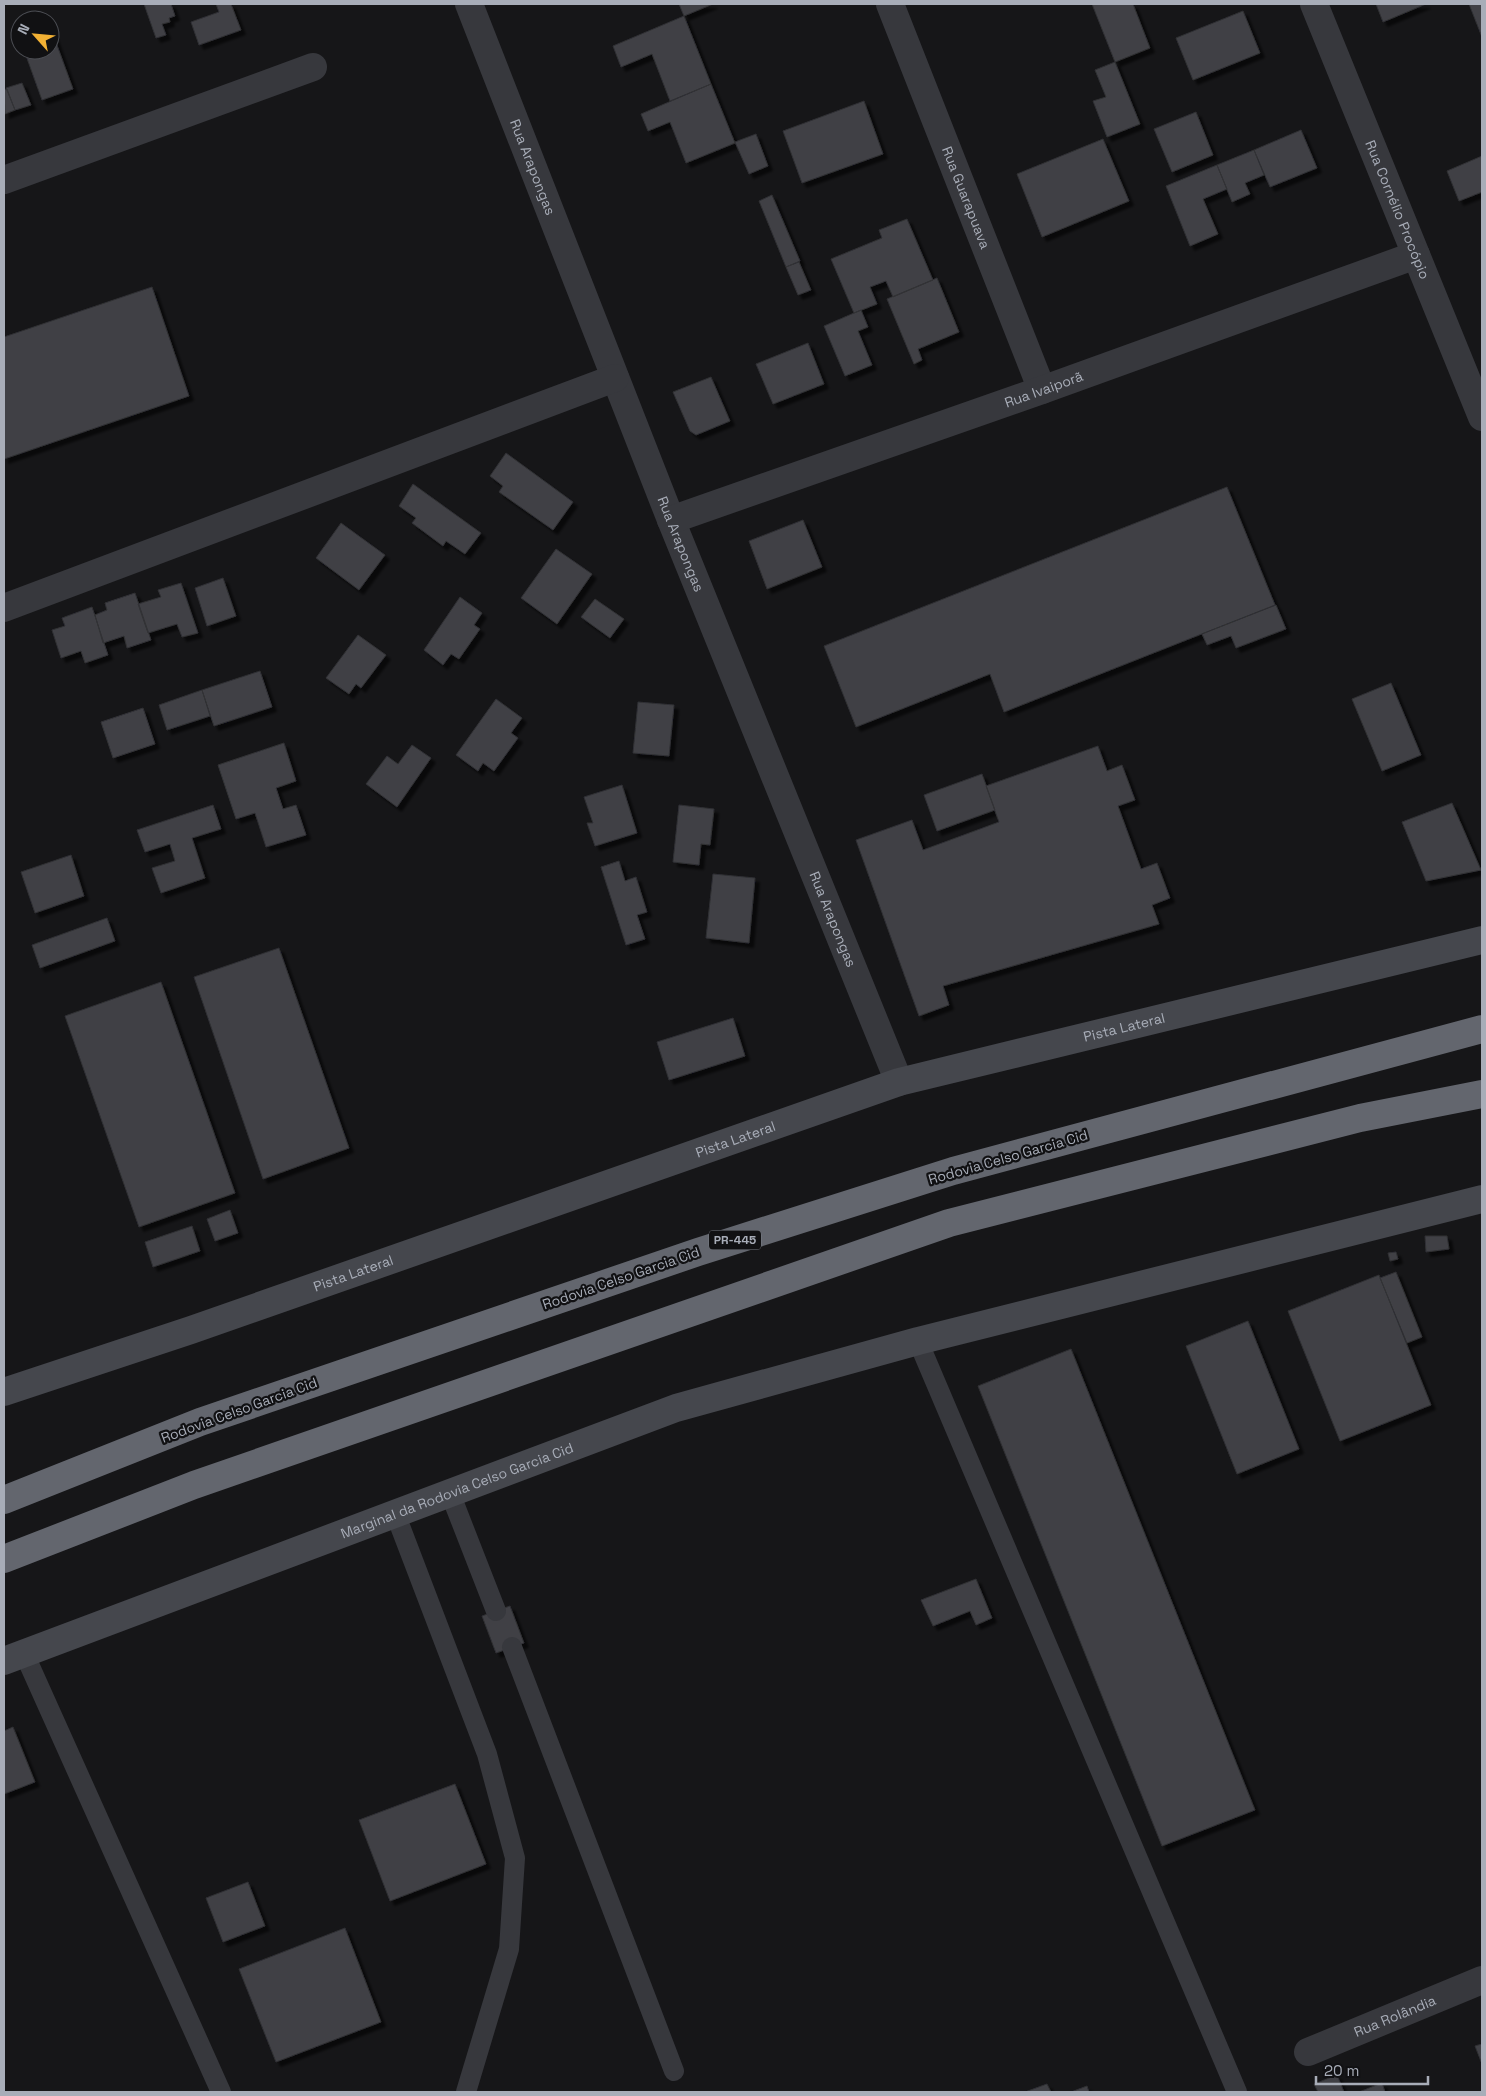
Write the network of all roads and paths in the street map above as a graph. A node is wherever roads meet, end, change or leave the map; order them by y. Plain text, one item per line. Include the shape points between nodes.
1 (469, 4) edge
2 (890, 4) edge
3 (1314, 4) edge
4 (314, 67) dead end
5 (4, 180) edge
6 (1416, 256) junction
7 (615, 378) junction
8 (1042, 390) junction
9 (1482, 417) edge
10 (671, 520) junction
11 (4, 608) edge
12 (1482, 940) edge
13 (1482, 1029) edge
14 (899, 1082) junction
15 (1482, 1094) edge
16 (1482, 1200) edge
17 (918, 1341) junction
18 (4, 1392) edge
19 (450, 1493) junction
20 (4, 1500) edge
21 (395, 1513) junction
22 (4, 1559) edge
23 (496, 1611) dead end
24 (512, 1648) dead end
25 (14, 1657) edge
26 (1482, 1980) edge
27 (1308, 2052) dead end
28 (674, 2071) dead end
29 (221, 2092) edge
30 (466, 2092) edge
31 (1237, 2092) edge

1 - 7 street, Rua Arapongas
2 - 8 street, Rua Guarapuava
3 - 6 street, Rua Cornélio Procópio
4 - 5 street
6 - 8 street, Rua Ivaiporã
6 - 9 street, Rua Cornélio Procópio
7 - 10 street, Rua Arapongas
7 - 11 street
8 - 10 street, Rua Ivaiporã
10 - 14 street, Rua Arapongas
12 - 14 street, Pista Lateral
13 - 20 highway, Rodovia Celso Garcia Cid / PR-445 via 953,1171 698,1252 200,1422
14 - 18 street, Pista Lateral
15 - 22 highway via 1360,1118 949,1223 194,1485
16 - 17 street
17 - 19 street, Marginal da Rodovia Celso Garcia Cid via 676,1408
17 - 31 lane
19 - 21 street, Marginal da Rodovia Celso Garcia Cid
19 - 23 lane
21 - 25 street, Marginal da Rodovia Celso Garcia Cid
21 - 30 lane via 487,1754 515,1858 510,1949
24 - 28 lane
25 - 29 lane
26 - 27 street, Rua Rolândia

